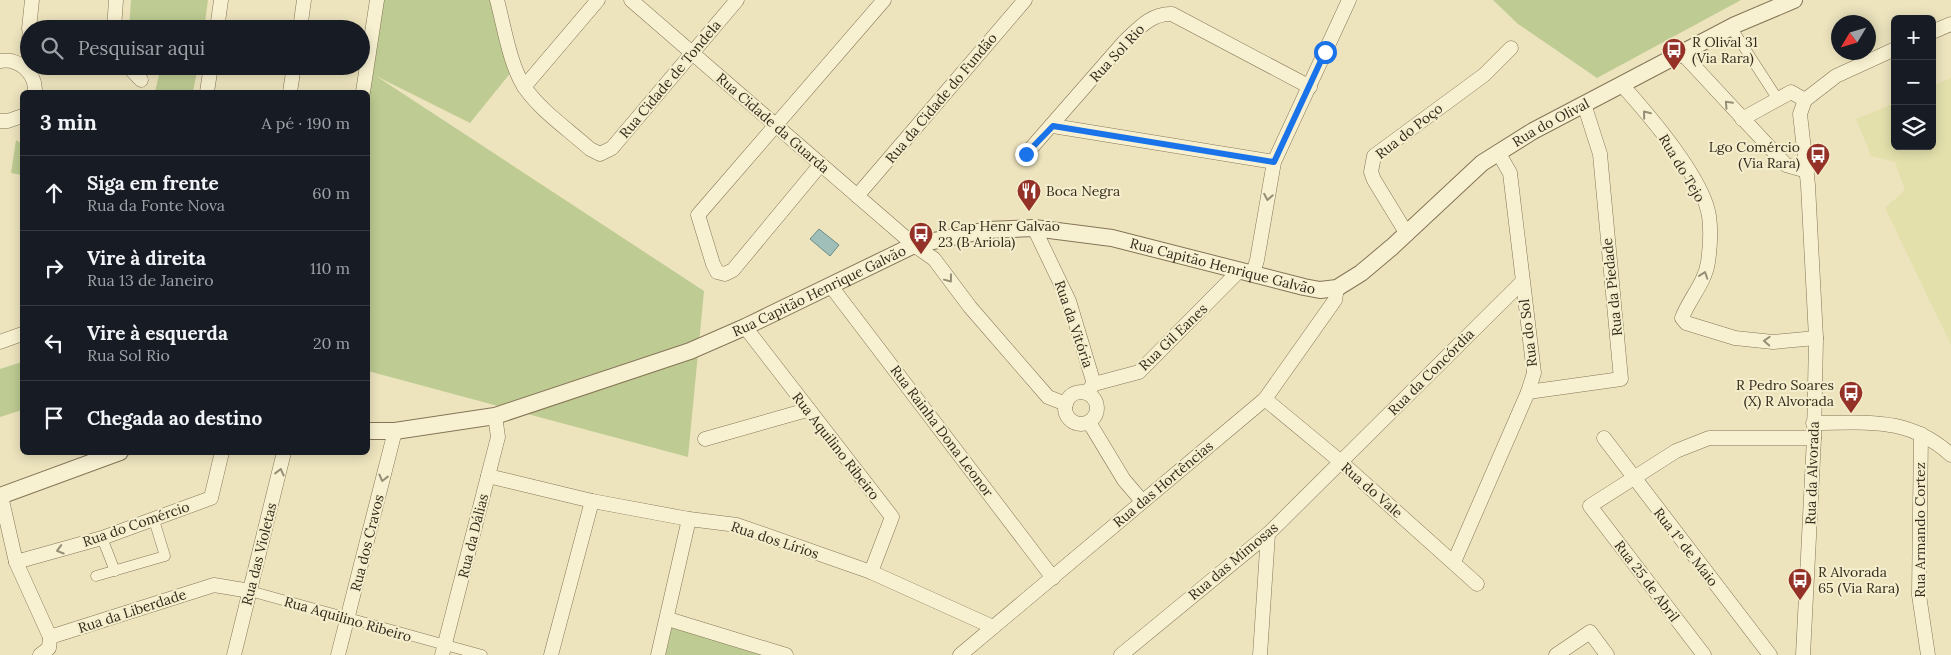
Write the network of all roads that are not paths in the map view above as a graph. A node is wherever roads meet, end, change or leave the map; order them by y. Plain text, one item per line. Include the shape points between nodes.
1 (32, 0) edge
2 (116, 0) edge
3 (221, 0) edge
4 (304, 0) edge
5 (377, 0) edge
6 (497, 0) edge
7 (598, 0) edge
8 (632, 0) edge
9 (737, 0) edge
10 (884, 0) edge
11 (1024, 0) edge
12 (1349, 0) edge
13 (1794, 0) edge
14 (31, 20) edge
15 (115, 20) edge
16 (218, 20) edge
17 (301, 20) edge
18 (1951, 24) edge
19 (1731, 27) junction
20 (1936, 30) edge
21 (370, 46) edge
22 (1511, 48) dead end
23 (1891, 51) edge
24 (692, 52) junction
25 (1681, 52) junction
26 (0, 61) edge
27 (20, 64) edge
28 (32, 75) edge
29 (136, 75) edge
30 (210, 75) edge
31 (293, 75) edge
32 (366, 75) edge
33 (141, 80) dead end
34 (1622, 85) junction
35 (1310, 86) junction
36 (524, 87) junction
37 (35, 90) edge
38 (207, 90) edge
39 (290, 90) edge
40 (363, 90) edge
41 (1776, 98) junction
42 (1805, 100) junction
43 (1584, 104) junction
44 (20, 117) edge
45 (1742, 119) junction
46 (0, 121) edge
47 (774, 124) junction
48 (1053, 126) junction
49 (1498, 152) junction
50 (1026, 154) dead end
51 (1274, 162) junction
52 (821, 164) junction
53 (1806, 171) junction
54 (857, 196) junction
55 (1034, 228) junction
56 (1406, 234) junction
57 (914, 246) junction
58 (1246, 272) junction
59 (1522, 282) junction
60 (830, 285) junction
61 (1337, 288) junction
62 (745, 328) junction
63 (20, 335) edge
64 (1816, 338) junction
65 (0, 342) edge
66 (1090, 388) junction
67 (1528, 392) junction
68 (1265, 399) junction
69 (1066, 404) junction
70 (807, 410) junction
71 (495, 416) junction
72 (1089, 422) junction
73 (1814, 423) junction
74 (370, 431) edge
75 (395, 431) junction
76 (1921, 434) junction
77 (1604, 438) dead end
78 (1814, 438) junction
79 (705, 439) dead end
80 (112, 455) edge
81 (221, 455) edge
82 (283, 455) edge
83 (1951, 455) edge
84 (1340, 462) junction
85 (488, 476) junction
86 (1633, 478) junction
87 (0, 496) edge
88 (592, 501) junction
89 (1142, 501) junction
90 (689, 519) junction
91 (154, 520) junction
92 (1268, 534) junction
93 (102, 538) junction
94 (16, 562) junction
95 (1454, 562) junction
96 (115, 571) junction
97 (872, 572) junction
98 (96, 576) dead end
99 (1053, 578) junction
100 (1477, 584) dead end
101 (214, 585) joint
102 (250, 592) junction
103 (668, 619) junction
104 (347, 620) junction
105 (993, 627) junction
106 (50, 637) junction
107 (443, 650) edge
108 (40, 655) edge
109 (234, 655) edge
110 (338, 655) edge
111 (482, 655) edge
112 (551, 655) edge
113 (658, 655) edge
114 (786, 655) edge
115 (960, 655) edge
116 (1121, 655) edge
117 (1260, 655) edge
118 (1556, 655) edge
119 (1607, 655) edge
120 (1704, 655) edge
121 (1770, 655) edge
122 (1802, 655) edge
123 (1928, 655) edge

1 - 14 street
2 - 15 street
3 - 16 street
4 - 17 street
5 - 21 street
6 - 36 street
7 - 36 street
8 - 24 street, Rua Cidade da Guarda
9 - 24 street, Rua Cidade de Tondela
10 - 47 street
11 - 54 street, Rua da Cidade do Fundão
12 - 35 street
13 - 19 street, Rua do Olival
18 - 20 street
19 - 25 street, Rua do Olival
19 - 41 street
22 - 56 street, Rua do Poço via 1484,75 1374,156 1371,172 1374,180
23 - 42 street via 1836,76
24 - 36 street, Rua Cidade de Tondela via 612,148 600,154 534,100
24 - 47 street, Rua Cidade da Guarda
25 - 34 street, Rua do Olival
45 -> 25 street
26 - 27 street
28 - 37 street
29 - 33 street
30 - 38 street
31 - 39 street
32 - 40 street
34 - 43 street, Rua do Olival
64 -> 34 street, Rua do Tejo via 1773,342 1735,338 1686,323 1682,318 1702,282 1708,263 1709,216 1701,194 1673,148
35 - 48 street, Rua Sol Rio via 1172,14 1160,13 1124,42
35 - 51 street
41 - 42 street via 1791,92
41 - 45 street
42 - 53 street, Rua da Alvorada via 1800,114
43 - 49 street, Rua do Olival
43 - 67 street, Rua da Piedade via 1600,154 1621,379
44 - 46 street via 8,122
45 - 53 street via 1786,164
47 - 52 street, Rua Cidade da Guarda
47 - 52 street via 698,215 718,272 725,274 733,270
48 - 50 street, Rua Sol Rio
48 - 51 street
49 - 56 street, Rua do Olival via 1463,179
49 - 59 street, Rua do Sol via 1510,173
51 -> 58 street via 1257,260
52 - 54 street, Rua Cidade da Guarda
53 - 64 street, Rua da Alvorada
54 - 57 street, Rua Cidade da Guarda
55 - 57 street, Rua Capitão Henrique Galvão via 987,230
55 - 58 street, Rua Capitão Henrique Galvão via 1112,238
55 - 66 street, Rua da Vitória via 1069,301
56 - 61 street, Rua do Olival via 1360,274
57 - 60 street, Rua Capitão Henrique Galvão
57 -> 69 street, Rua Cidade da Guarda via 934,259 970,307 1048,397
58 - 61 street, Rua Capitão Henrique Galvão via 1320,290
58 - 66 street, Rua Gil Eanes via 1139,372
59 - 67 street, Rua do Sol via 1534,373
59 - 84 street, Rua da Concórdia
60 - 62 street, Rua Capitão Henrique Galvão
60 - 99 street, Rua Rainha Dona Leonor
61 - 68 street, Rua das Hortências via 1335,300
62 - 70 street, Rua Aquilino Ribeiro
62 - 71 street, Rua Capitão Henrique Galvão via 690,351
63 - 65 street
64 - 73 street, Rua da Alvorada
66 - 69 street via 1072,396
66 - 72 street via 1096,415
67 - 95 street, Rua do Sol
68 - 84 street, Rua do Vale
68 - 89 street, Rua das Hortências
69 - 72 street via 1069,419 1078,424
70 - 79 street
70 - 97 street, Rua Aquilino Ribeiro via 892,517
71 - 75 street, Rua Capitão Henrique Galvão
71 - 85 street, Rua da Dálias via 498,436
72 - 89 street via 1124,480
73 - 76 street via 1880,423
73 - 78 street, Rua da Alvorada
74 - 75 street, Rua Capitão Henrique Galvão
75 -> 104 street, Rua dos Cravos
76 - 83 street
76 - 123 street, Rua Armando Cortez via 1919,595
77 - 86 street, Rua 1º de Maio
78 - 86 street via 1709,438 1676,451
78 - 122 street, Rua da Alvorada
80 - 87 street
81 - 91 street, Rua do Comércio via 211,498
102 -> 82 street, Rua das Violetas
84 - 92 street, Rua das Mimosas
84 - 95 street, Rua do Vale
85 - 88 street, Rua dos Lírios
85 - 107 street, Rua da Dálias
86 - 120 street, Rua 25 de Abril via 1590,506
86 - 121 street, Rua 1º de Maio
87 - 94 street
88 - 90 street, Rua dos Lírios
88 - 112 street
89 - 99 street, Rua das Hortências
90 - 97 street, Rua dos Lírios via 737,524
90 - 103 street
91 - 93 street, Rua do Comércio
91 - 96 street via 165,556
92 - 116 street, Rua das Mimosas
92 - 117 street
93 -> 94 street, Rua do Comércio
93 - 96 street
94 - 106 street
95 - 100 street, Rua do Vale
96 - 98 street
97 - 105 street, Rua dos Lírios
99 - 105 street, Rua das Hortências
101 - 102 street, Rua Aquilino Ribeiro
101 - 106 street, Rua da Liberdade
102 - 104 street, Rua Aquilino Ribeiro
102 - 109 street, Rua das Violetas
103 - 113 street
103 - 114 street
104 - 107 street, Rua Aquilino Ribeiro
104 - 110 street, Rua dos Cravos
105 - 115 street, Rua das Hortências
106 - 108 street via 49,648
107 - 111 street, Rua Aquilino Ribeiro
118 - 119 street via 1590,632

